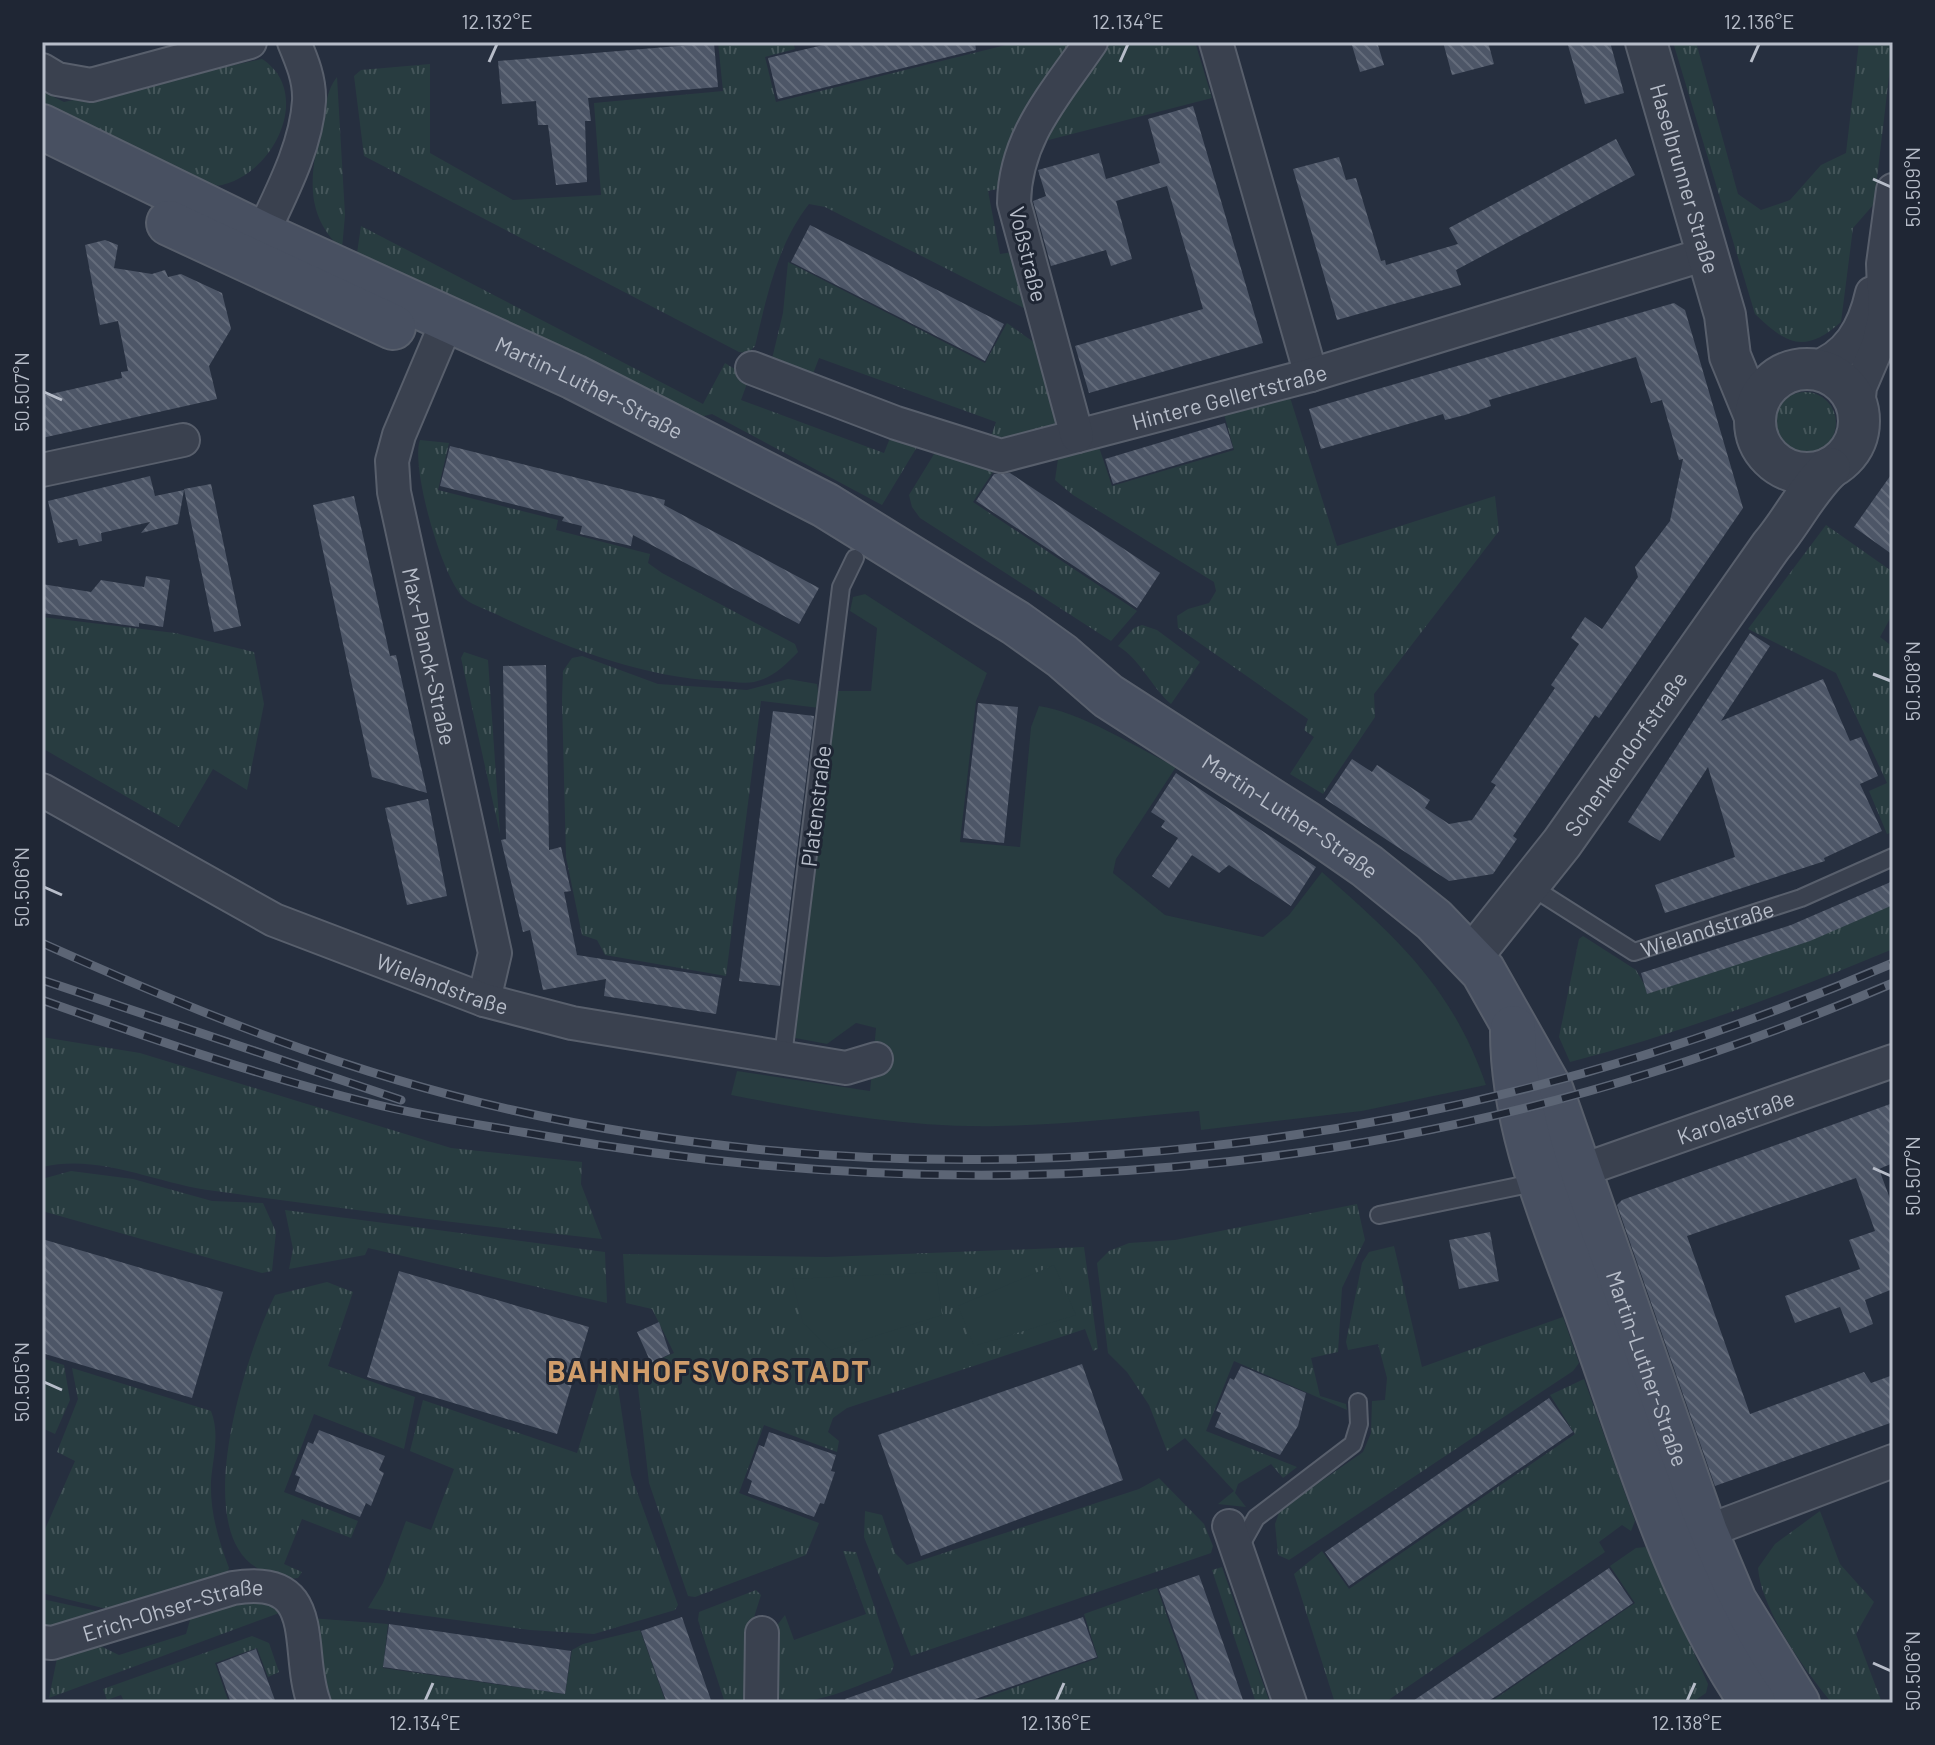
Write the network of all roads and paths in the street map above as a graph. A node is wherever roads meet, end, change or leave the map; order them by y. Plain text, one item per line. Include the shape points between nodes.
1 (250, 42) edge
2 (294, 42) edge
3 (1091, 42) edge
4 (1216, 42) edge
5 (1646, 42) edge
6 (42, 70) edge
7 (42, 127) edge
8 (42, 161) edge
9 (1893, 190) edge
10 (255, 248) junction
11 (1706, 254) junction
12 (1883, 264) junction
13 (1725, 315) junction
14 (442, 333) junction
15 (752, 368) dead end
16 (1804, 369) junction
17 (1311, 375) junction
18 (1858, 408) junction
19 (1760, 435) junction
20 (1077, 436) junction
21 (183, 440) dead end
22 (1830, 468) junction
23 (42, 470) edge
24 (1771, 546) junction
25 (855, 558) junction
26 (1108, 696) junction
27 (42, 790) edge
28 (1893, 857) edge
29 (1530, 886) junction
30 (1472, 956) junction
31 (484, 1000) junction
32 (783, 1056) junction
33 (876, 1059) dead end
34 (1893, 1061) edge
35 (1560, 1176) junction
36 (1379, 1215) dead end
37 (1358, 1402) dead end
38 (1893, 1461) edge
39 (1233, 1539) joint
40 (1689, 1539) junction
41 (762, 1633) dead end
42 (42, 1642) edge
43 (314, 1703) edge
44 (761, 1703) edge
45 (1290, 1703) edge
46 (1753, 1703) edge
47 (1797, 1703) edge

1 - 6 street via 91,85 57,79
2 - 10 street via 307,74 309,101 301,140
3 - 20 street, Voßstraße via 1023,147 1014,186 1014,203
4 - 17 street
5 - 11 street, Haselbrunner Straße
7 - 10 main road, Martin-Luther-Straße
8 - 10 main road, Martin-Luther-Straße
9 - 12 street, Schenkendorfstraße
10 - 14 main road, Martin-Luther-Straße
11 - 13 street, Haselbrunner Straße
11 - 17 street, Hintere Gellertstraße
12 - 16 street, Schenkendorfstraße via 1855,337 1833,362
12 - 18 street, Schenkendorfstraße via 1885,314
13 - 16 street, Haselbrunner Straße via 1757,352
13 - 19 street, Haselbrunner Straße via 1730,356
14 - 25 main road, Martin-Luther-Straße
14 - 26 main road, Martin-Luther-Straße via 693,435 825,505 1016,623
14 - 31 street, Max-Planck-Straße via 392,461 394,492 495,953
15 - 20 street, Hintere Gellertstraße via 1001,456
16 - 18 street via 1841,381
16 - 19 street, Schenkendorfstraße via 1768,386
17 - 20 street, Hintere Gellertstraße
18 - 22 street, Schenkendorfstraße via 1855,443
19 - 22 street via 1778,465 1813,474
19 - 24 street via 1776,480
21 - 23 street
22 - 24 street, Schenkendorfstraße via 1808,489 1796,516
24 - 29 street, Schenkendorfstraße
25 - 26 main road, Martin-Luther-Straße via 999,648
25 - 32 lane, Platenstraße via 841,587
26 - 30 main road, Martin-Luther-Straße via 1367,866
27 - 31 street, Wielandstraße via 274,920
28 - 29 lane, Wielandstraße via 1801,898 1634,952
29 - 30 street, Schenkendorfstraße
30 - 35 main road, Martin-Luther-Straße via 1513,1028 1516,1099
31 - 32 street, Wielandstraße via 572,1023
32 - 33 street, Wielandstraße via 846,1068
34 - 35 street, Karolastraße
35 - 36 lane
35 - 40 main road, Martin-Luther-Straße
37 - 39 lane via 1353,1444
38 - 40 street
39 - 45 street
40 - 46 main road, Martin-Luther-Straße via 1720,1652
40 - 47 main road, Martin-Luther-Straße
41 - 44 street
42 - 43 street, Erich-Ohser-Straße via 233,1588 269,1588 284,1595 302,1615

